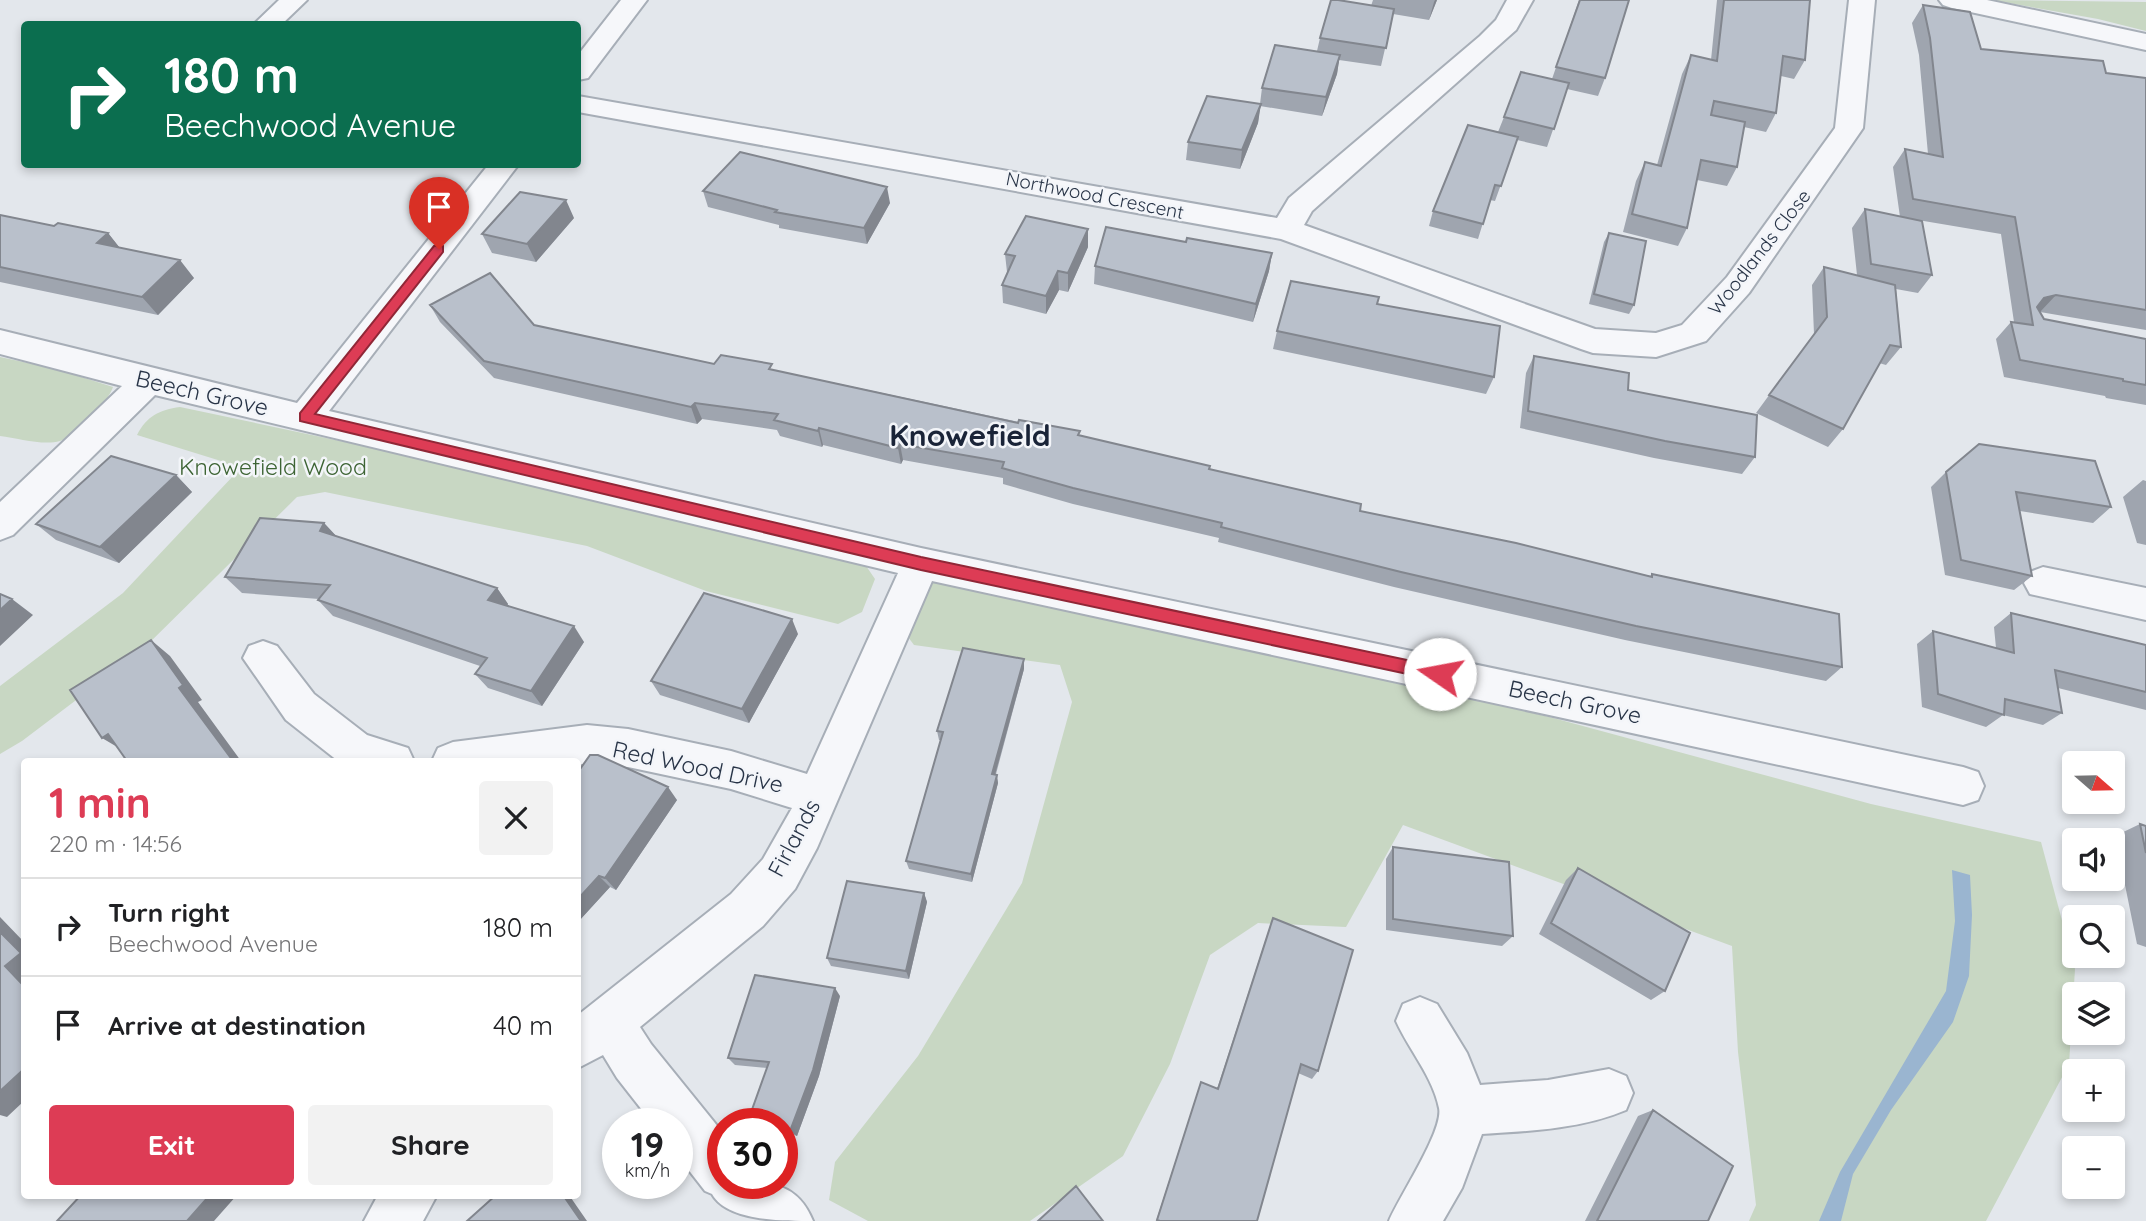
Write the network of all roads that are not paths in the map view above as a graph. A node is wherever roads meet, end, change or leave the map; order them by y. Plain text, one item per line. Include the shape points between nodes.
1 (294, 0) edge
2 (634, 0) edge
3 (1520, 0) edge
4 (1861, 0) edge
5 (1952, 0) edge
6 (270, 21) edge
7 (2146, 42) edge
8 (581, 68) edge
9 (581, 105) edge
10 (502, 168) edge
11 (1286, 229) junction
12 (0, 342) edge
13 (148, 381) junction
14 (305, 417) junction
15 (0, 481) edge
16 (36, 493) junction
17 (0, 525) edge
18 (921, 563) junction
19 (2043, 583) dead end
20 (2146, 604) edge
21 (263, 658) dead end
22 (383, 758) edge
23 (477, 758) edge
24 (1963, 786) dead end
25 (817, 796) junction
26 (1420, 1021) dead end
27 (594, 1033) edge
28 (1609, 1093) dead end
29 (1465, 1111) junction
30 (707, 1153) edge
31 (409, 1199) edge
32 (756, 1199) edge
33 (390, 1221) edge
34 (787, 1221) edge
35 (1415, 1221) edge

1 - 6 street
2 - 8 street
3 - 11 street via 1507,24 1489,42 1300,205
4 - 11 street, Woodlands Close via 1849,128 1738,285 1694,333 1656,345 1593,341
5 - 7 street
9 - 11 street, Northwood Crescent
10 - 14 street
12 - 13 street, Beech Grove
13 - 14 street, Beech Grove
13 - 16 street
14 - 18 street, Beech Grove
15 - 16 street
16 - 17 street
18 - 24 street, Beech Grove
18 - 25 street, Firlands
19 - 20 street
21 - 22 street via 300,707 356,751
23 - 25 street, Red Wood Drive via 587,744 628,748 730,770
25 - 27 street, Firlands via 779,874 747,910
26 - 29 street via 1450,1070
27 - 30 street via 634,1061
28 - 29 street via 1548,1105
29 - 35 street via 1444,1170
31 - 33 street
32 - 34 street

